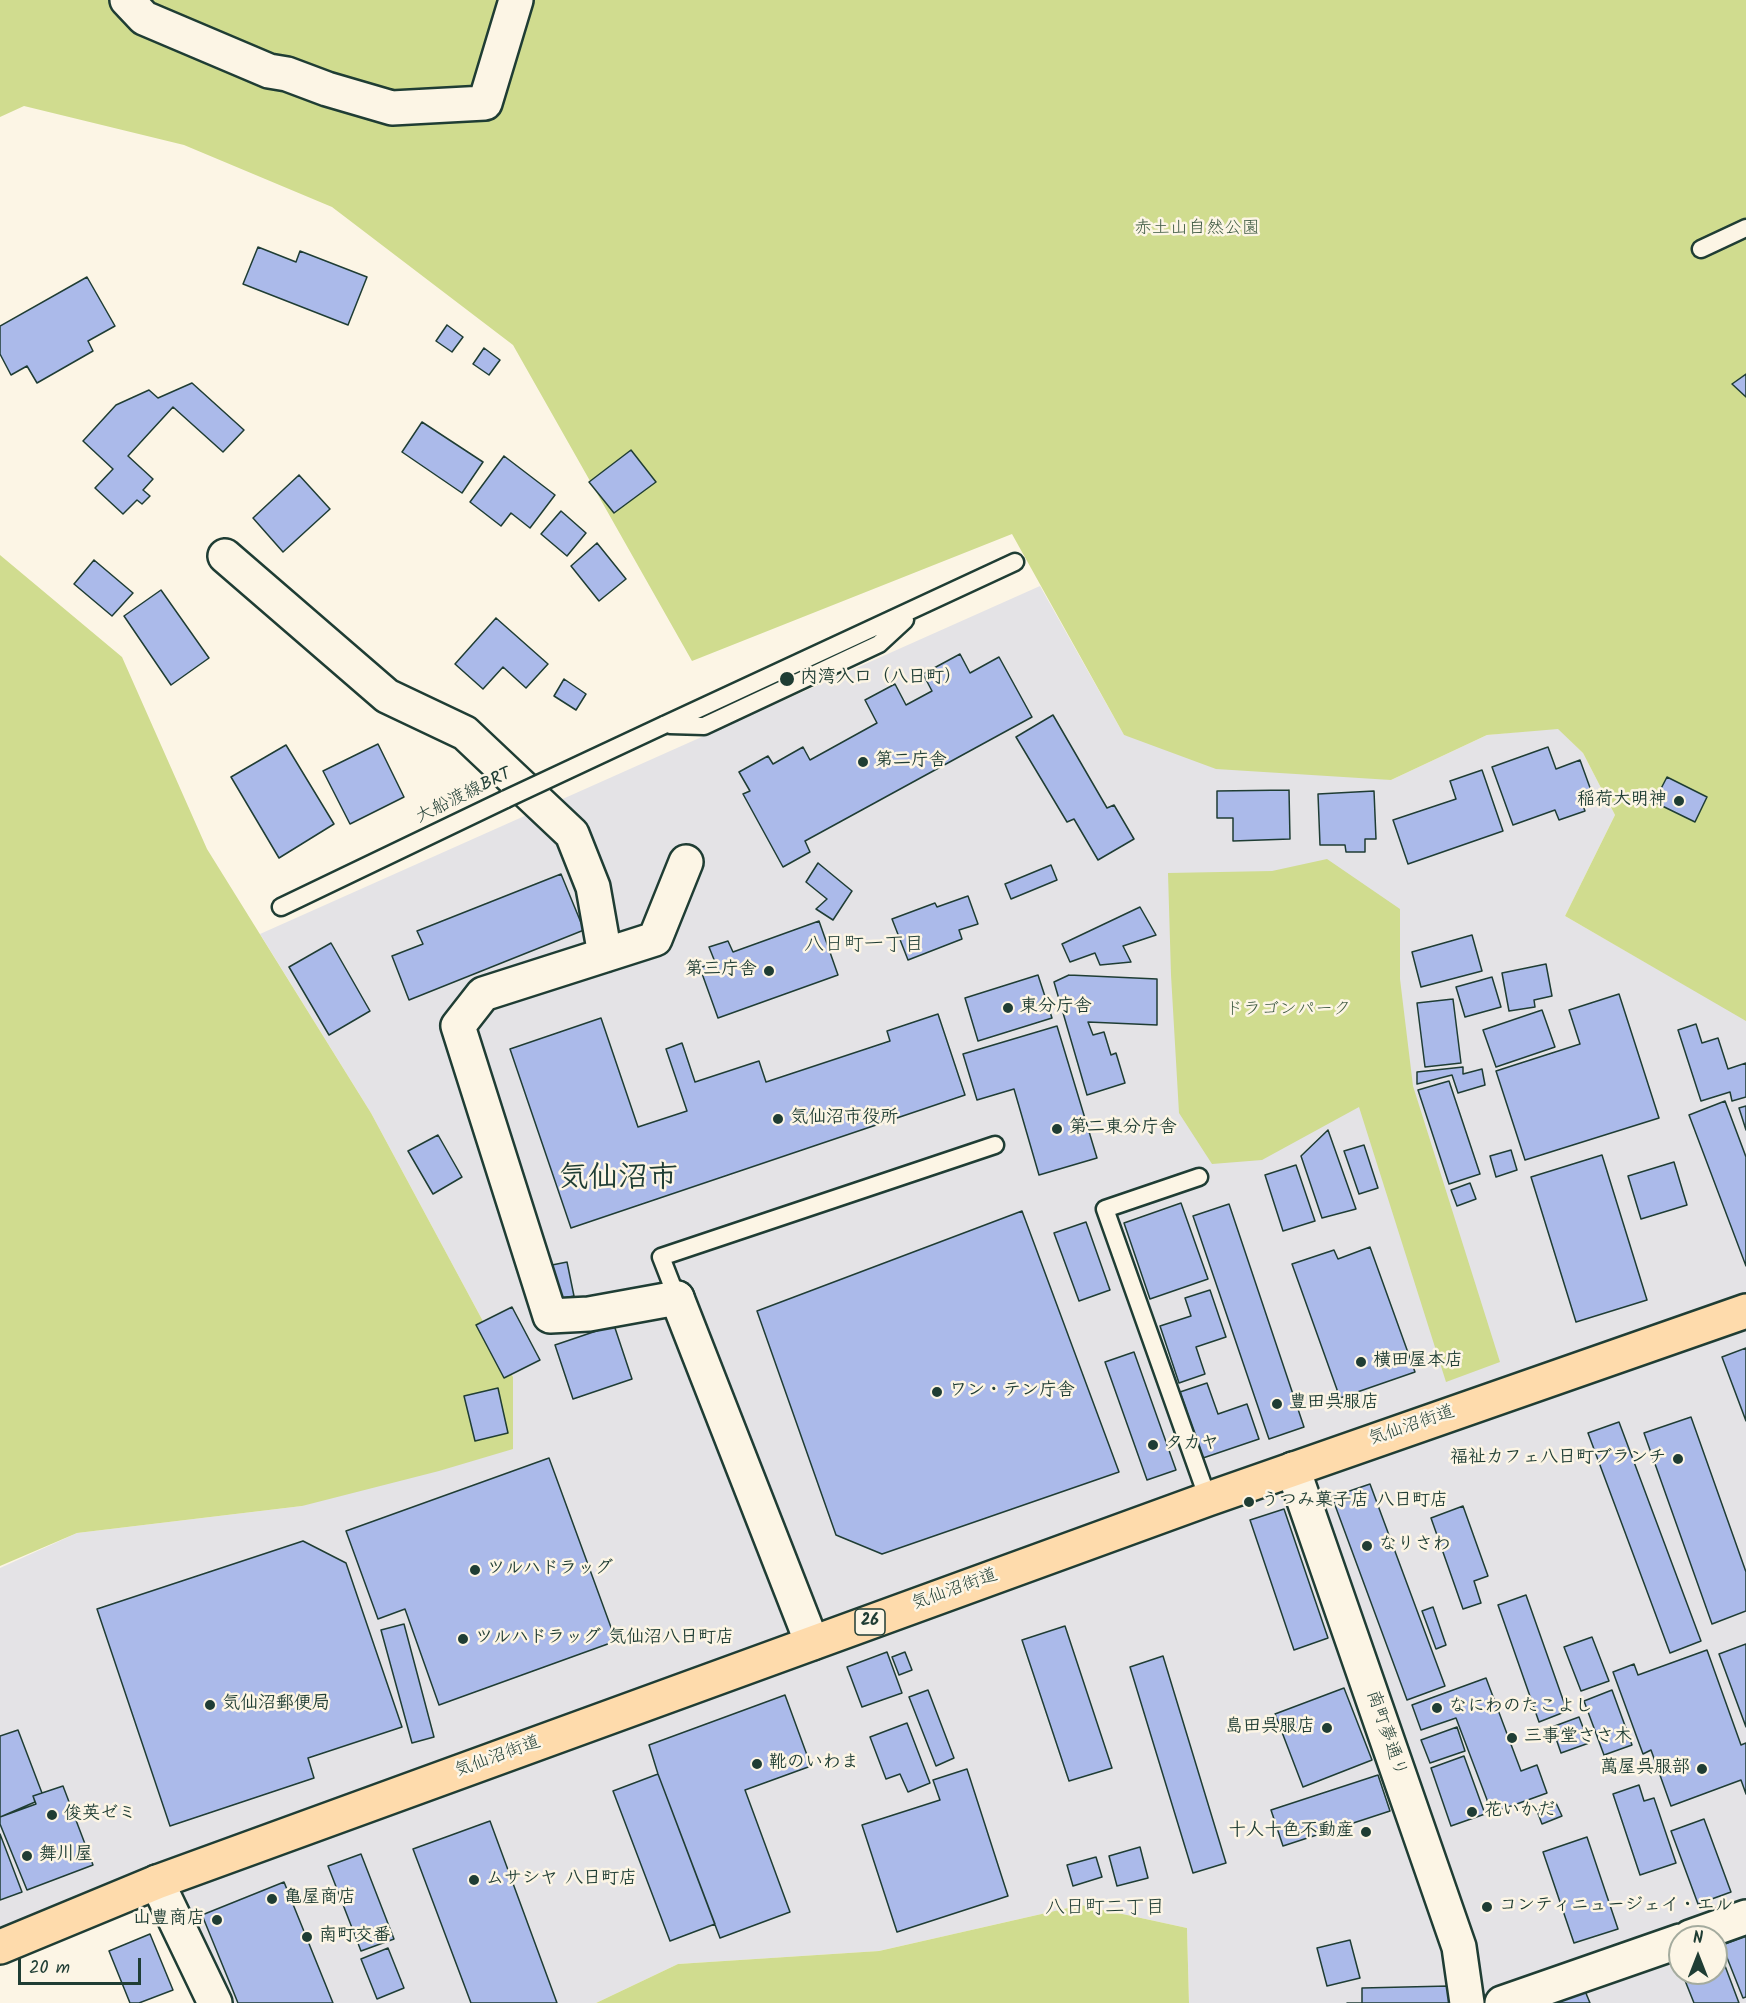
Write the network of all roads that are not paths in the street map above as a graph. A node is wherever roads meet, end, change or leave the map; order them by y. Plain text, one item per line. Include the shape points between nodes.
1 (127, 0) edge
2 (516, 0) edge
3 (1746, 228) edge
4 (1701, 249) dead end
5 (225, 556) dead end
6 (1015, 562) dead end
7 (686, 862) dead end
8 (281, 907) dead end
9 (604, 955) junction
10 (995, 1145) dead end
11 (1199, 1177) dead end
12 (677, 1299) junction
13 (1746, 1311) edge
14 (1293, 1468) junction
15 (1208, 1499) junction
16 (812, 1643) junction
17 (157, 1882) junction
18 (1746, 1917) edge
19 (1724, 1925) edge
20 (1668, 1945) edge
21 (0, 1947) edge
22 (215, 2003) edge
23 (1467, 2003) edge
24 (1502, 2003) edge

1 - 2 street via 144,18 269,71 393,108 485,103
3 - 4 lane
5 - 9 street via 387,696 465,732 572,834 593,887
6 - 8 lane, 大船渡線BRT, bridge via 919,607 879,644 705,726 664,725
7 - 9 street via 654,939
9 - 12 street via 483,994 458,1026 550,1316 589,1314
10 - 12 lane via 661,1257
11 - 15 lane via 1105,1209
12 - 16 street
13 - 14 main road, 気仙沼街道 / 26
14 - 15 main road, 気仙沼街道 / 26
14 - 23 street, 南町夢通り via 1459,1947
15 - 16 main road, 気仙沼街道 / 26
16 - 17 main road, 気仙沼街道 / 26
17 - 21 main road, 気仙沼街道 / 26
17 - 22 street
18 - 19 street
20 - 24 street

